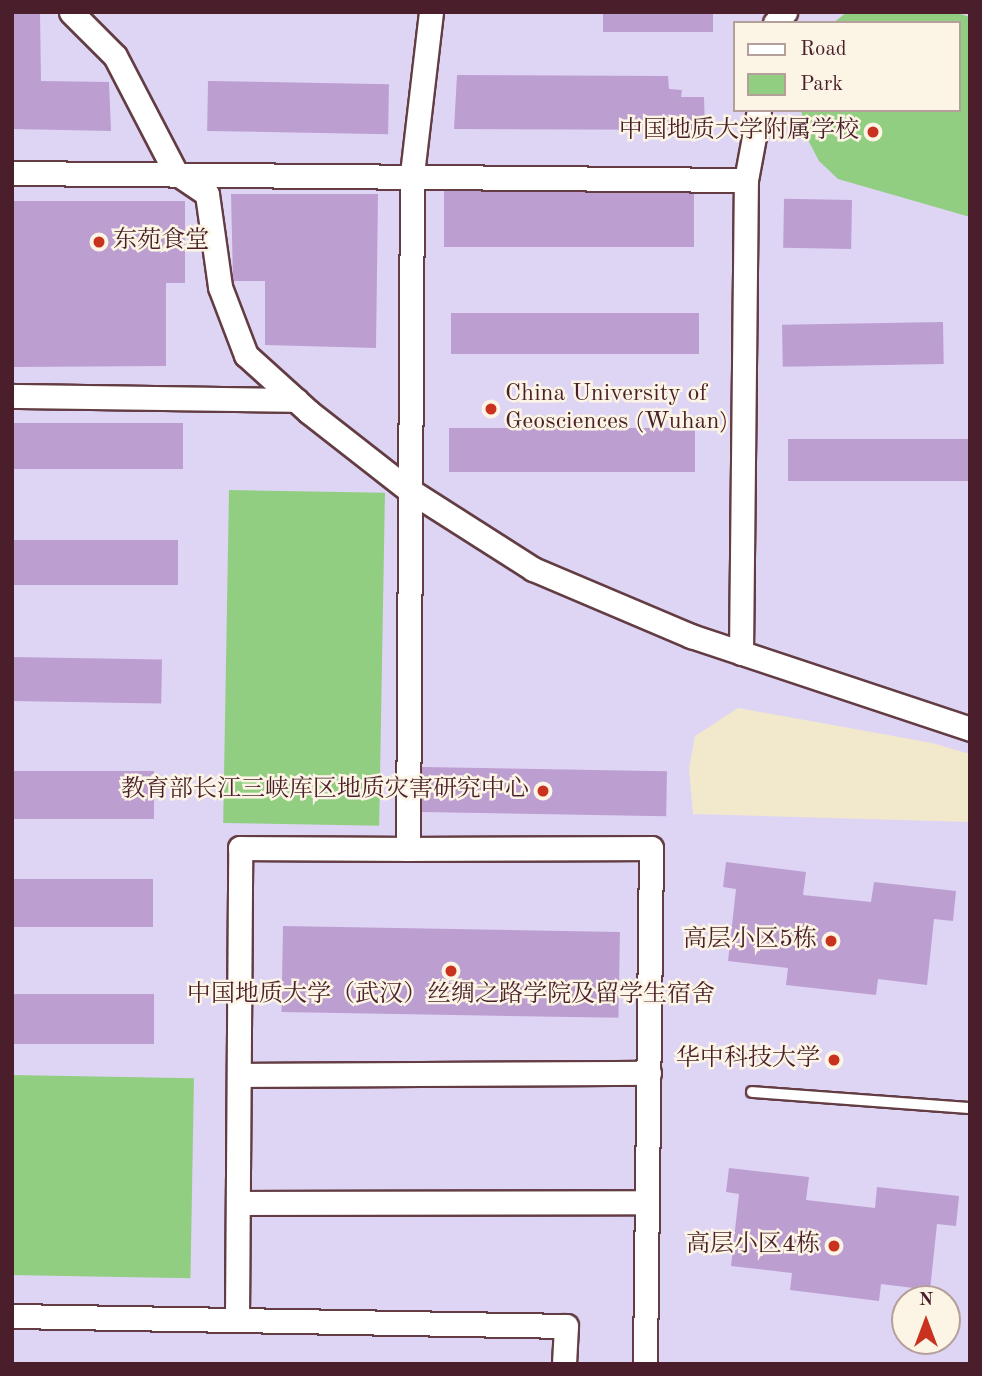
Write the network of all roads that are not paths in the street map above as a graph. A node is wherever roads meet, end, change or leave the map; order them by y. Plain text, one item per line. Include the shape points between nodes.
1 (71, 12) edge
2 (431, 12) edge
3 (759, 112) edge
4 (12, 173) edge
5 (176, 173) junction
6 (412, 174) junction
7 (746, 180) junction
8 (12, 396) edge
9 (296, 400) junction
10 (409, 490) junction
11 (741, 653) junction
12 (970, 729) edge
13 (408, 849) junction
14 (649, 1073) junction
15 (239, 1075) junction
16 (752, 1092) dead end
17 (970, 1108) edge
18 (647, 1202) junction
19 (238, 1203) junction
20 (12, 1316) edge
21 (237, 1318) junction
22 (564, 1364) edge
23 (645, 1364) edge

1 - 5 street via 115,56
2 - 6 street
3 - 7 street
4 - 5 street
5 - 6 street
5 - 9 street via 206,194 220,287 246,355
6 - 7 street
6 - 10 street
7 - 11 street
8 - 9 street
9 - 10 street
10 - 11 street via 533,569
10 - 13 street
11 - 12 street
13 - 14 street via 651,848
13 - 15 street via 240,848
14 - 15 street
14 - 18 street
15 - 19 street
16 - 17 lane
18 - 19 street
18 - 23 street
19 - 21 street
20 - 21 street
21 - 22 street via 566,1326

